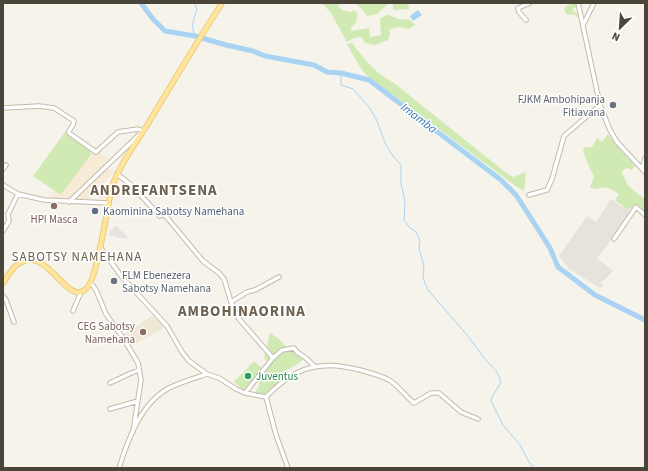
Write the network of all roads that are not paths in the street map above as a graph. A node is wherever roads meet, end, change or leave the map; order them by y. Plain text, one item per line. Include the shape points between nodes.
1 (222, 3) edge
2 (530, 3) edge
3 (578, 3) edge
4 (594, 3) edge
5 (526, 20) dead end
6 (582, 26) junction
7 (600, 105) junction
8 (3, 108) edge
9 (143, 131) junction
10 (645, 158) edge
11 (6, 165) dead end
12 (3, 170) edge
13 (643, 171) edge
14 (117, 174) junction
15 (3, 185) edge
16 (18, 194) junction
17 (530, 195) dead end
18 (69, 202) junction
19 (108, 204) junction
20 (645, 215) edge
21 (3, 231) edge
22 (614, 238) dead end
23 (100, 248) junction
24 (279, 277) dead end
25 (3, 283) edge
26 (91, 283) junction
27 (81, 292) junction
28 (3, 296) edge
29 (231, 302) junction
30 (73, 311) dead end
31 (14, 322) dead end
32 (273, 358) junction
33 (314, 366) junction
34 (139, 370) junction
35 (207, 374) junction
36 (110, 383) dead end
37 (245, 393) junction
38 (266, 397) junction
39 (138, 401) junction
40 (110, 409) dead end
41 (478, 419) dead end
42 (133, 432) junction
43 (119, 468) edge
44 (288, 468) edge

1 - 9 main road
2 - 5 street via 518,8
3 - 6 street
4 - 6 street
6 - 7 street
7 - 13 street via 617,142
7 - 17 street via 564,136 547,190
8 - 9 street via 54,108 74,121 69,133 96,152 118,132 138,129
9 - 14 main road
9 - 18 street
10 - 13 street
11 - 12 street
14 - 19 main road
14 - 29 street via 160,216 164,214 203,261 219,273
15 - 16 street
16 - 18 street
16 - 21 street
18 - 19 street
19 - 23 main road
20 - 22 street via 636,207
23 - 26 main road
23 - 35 street via 122,277 167,326 189,361
24 - 29 street
25 - 27 main road via 18,264 30,260 49,268 68,289
26 - 27 main road
26 - 34 street via 106,314 138,363
27 - 30 street
28 - 31 street
29 - 32 street via 240,319
32 - 33 street via 282,350 294,348
32 - 37 street
33 - 38 street via 291,376
33 - 41 street via 347,367 377,375 400,388 414,403 431,393 439,393 461,412
34 - 36 street
34 - 39 street via 141,380
35 - 37 street
35 - 42 street via 170,387 159,394 147,406
37 - 38 street
38 - 44 street
39 - 40 street
39 - 42 street
42 - 43 street

